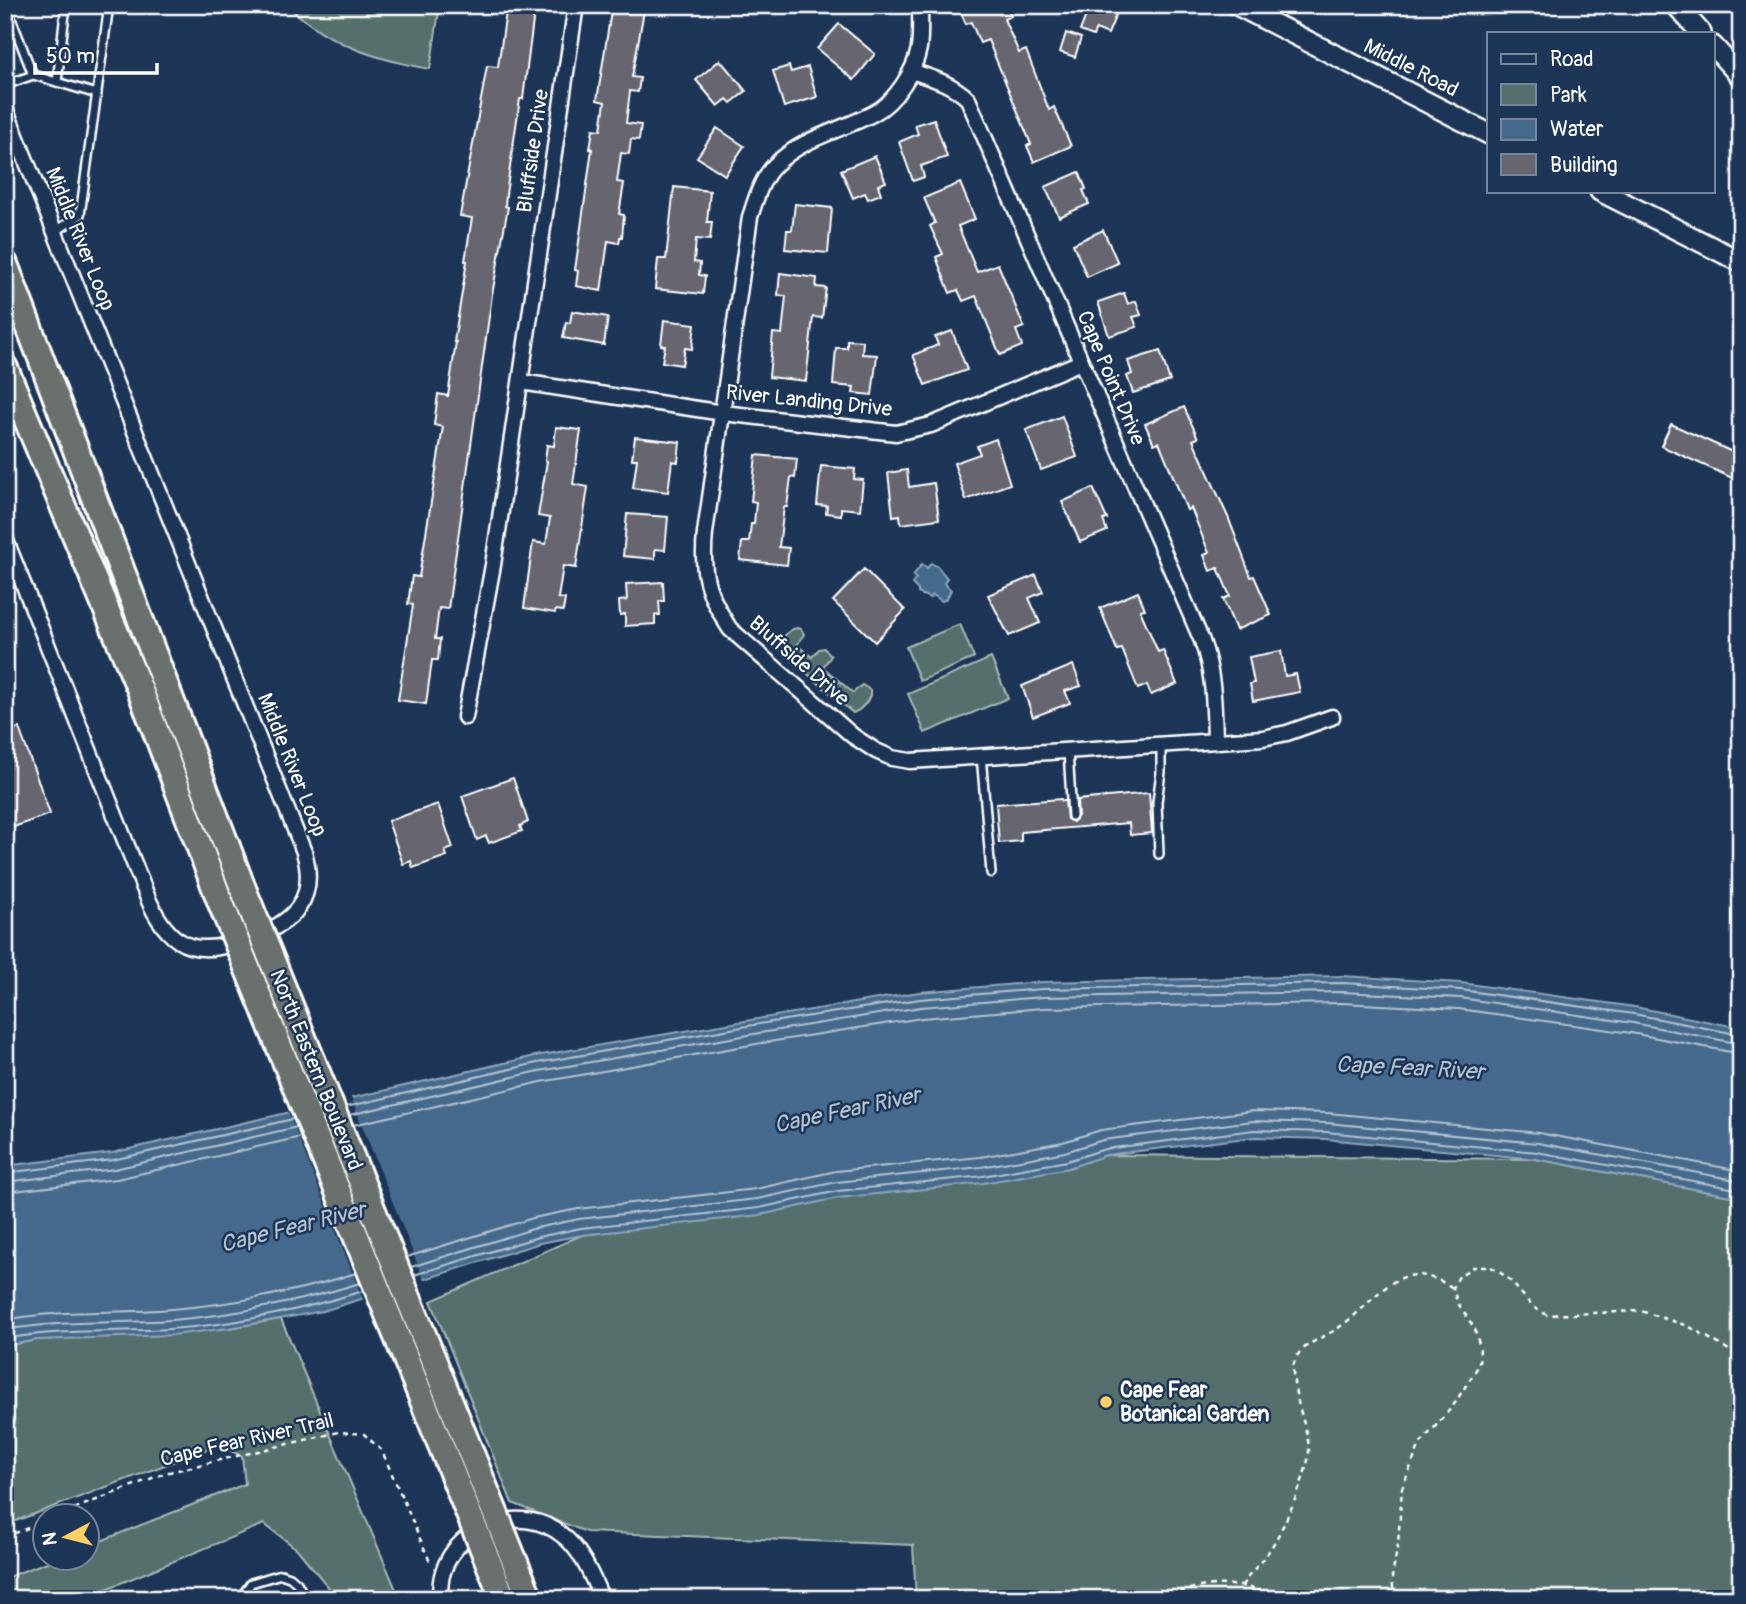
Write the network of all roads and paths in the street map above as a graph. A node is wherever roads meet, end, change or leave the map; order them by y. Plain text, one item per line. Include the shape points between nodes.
1 (6, 5) edge
2 (66, 5) edge
3 (109, 5) edge
4 (576, 5) edge
5 (920, 5) edge
6 (1237, 5) edge
7 (1676, 5) edge
8 (1700, 32) edge
9 (1714, 47) edge
10 (911, 71) junction
11 (33, 75) junction
12 (1741, 77) edge
13 (57, 82) junction
14 (5, 85) edge
15 (97, 94) junction
16 (5, 107) edge
17 (1487, 133) edge
18 (1602, 192) edge
19 (54, 232) junction
20 (1741, 262) edge
21 (5, 264) edge
22 (1081, 362) junction
23 (5, 368) edge
24 (521, 382) junction
25 (723, 413) junction
26 (5, 538) edge
27 (1332, 717) dead end
28 (465, 718) dead end
29 (1215, 740) junction
30 (1161, 744) junction
31 (1068, 750) junction
32 (981, 755) junction
33 (1072, 816) dead end
34 (1159, 854) dead end
35 (991, 873) dead end
36 (1453, 1288) junction
37 (1741, 1357) edge
38 (93, 1502) edge
39 (32, 1526) edge
40 (5, 1537) edge
41 (1241, 1586) junction
42 (499, 1590) edge
43 (440, 1592) edge
44 (240, 1599) edge
45 (306, 1599) edge
46 (530, 1599) edge
47 (602, 1599) edge
48 (1161, 1599) edge
49 (1276, 1599) edge
50 (1394, 1599) edge

1 - 11 lane
2 - 13 lane
3 - 15 lane
4 - 24 street, Bluffside Drive
5 - 10 street, Bluffside Drive via 919,50
6 - 17 main road, Middle Road
7 - 8 main road
9 - 12 main road
10 - 22 street, Cape Point Drive via 940,80 968,99
10 - 25 street, Bluffside Drive via 876,112 793,149 773,167 759,189 750,217
11 - 13 lane
11 - 14 lane
13 - 15 lane
15 - 19 lane via 80,215
16 - 19 street, Middle River Loop
18 - 20 main road
19 - 26 street, Middle River Loop via 303,847 307,888 285,922 210,949 188,945 160,923
21 - 46 highway, North Eastern Boulevard, bridge via 244,891
22 - 25 street, River Landing Drive via 931,425 896,433
22 - 29 street, Cape Point Drive via 1210,663
23 - 42 highway, North Eastern Boulevard, bridge via 140,691 220,901
24 - 25 street, River Landing Drive
24 - 28 street, Bluffside Drive
25 - 32 street, Bluffside Drive via 703,562 716,608 730,629 876,751 910,761
27 - 29 street, Bluffside Drive via 1262,738
29 - 30 street, Bluffside Drive
30 - 31 street, Bluffside Drive
30 - 34 lane
31 - 32 street, Bluffside Drive
31 - 33 lane
32 - 35 lane
36 - 37 path via 1459,1276 1473,1267 1491,1267 1547,1315 1641,1311 1688,1326
36 - 41 path via 1436,1277 1418,1274 1394,1280 1349,1321 1297,1356 1293,1370 1309,1454 1273,1544
36 - 50 path via 1475,1329 1479,1365 1453,1406 1420,1444 1402,1488 1392,1577
38 - 43 path, Cape Fear River Trail via 165,1473 339,1432 365,1434 382,1451
39 - 40 path
41 - 48 path via 1201,1585
41 - 49 path
43 - 47 street via 448,1560 463,1540 495,1523 518,1519 541,1523 568,1541
44 - 45 lane via 251,1583 281,1574 297,1583

